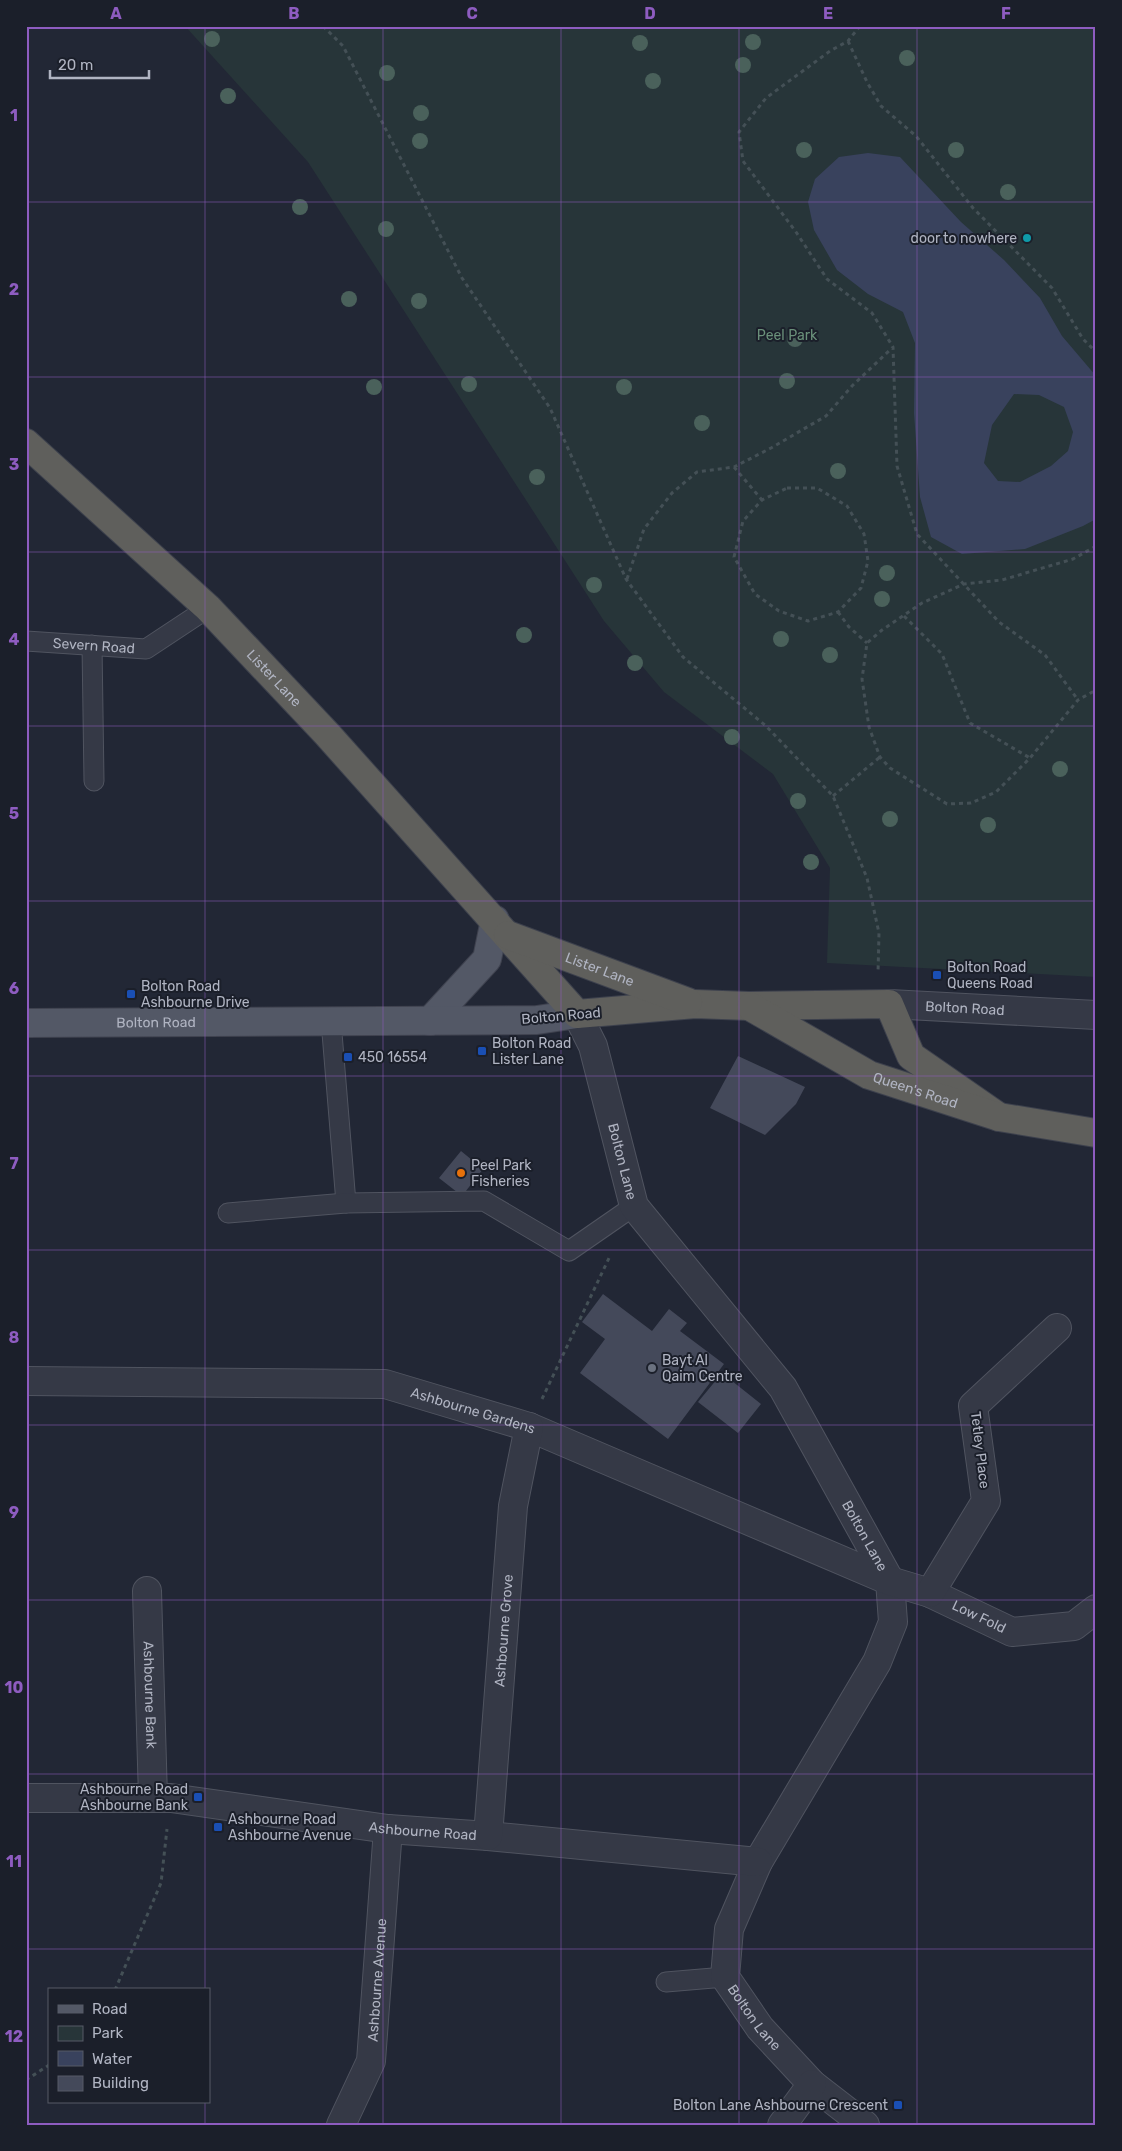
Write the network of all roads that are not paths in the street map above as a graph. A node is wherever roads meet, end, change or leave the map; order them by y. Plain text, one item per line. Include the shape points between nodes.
1 (26, 443) edge
2 (208, 608) junction
3 (26, 641) edge
4 (92, 645) junction
5 (94, 781) dead end
6 (499, 927) junction
7 (695, 1004) junction
8 (889, 1004) junction
9 (749, 1006) junction
10 (577, 1014) junction
11 (1096, 1014) edge
12 (331, 1021) junction
13 (430, 1021) junction
14 (26, 1023) edge
15 (999, 1117) junction
16 (1096, 1133) edge
17 (346, 1203) junction
18 (634, 1206) junction
19 (228, 1213) dead end
20 (1057, 1328) dead end
21 (26, 1381) edge
22 (529, 1427) junction
23 (890, 1581) junction
24 (147, 1591) dead end
25 (930, 1593) junction
26 (1096, 1609) edge
27 (26, 1798) edge
28 (162, 1798) junction
29 (388, 1828) junction
30 (488, 1836) junction
31 (758, 1862) junction
32 (725, 1977) junction
33 (666, 1982) dead end
34 (812, 2084) junction
35 (341, 2125) edge
36 (782, 2125) edge
37 (865, 2125) edge

1 - 2 highway, Lister Lane
2 - 4 lane, Severn Road via 146,649
2 - 6 highway, Lister Lane via 327,734
3 - 4 lane, Severn Road
4 - 5 lane
6 - 7 highway, Lister Lane
6 - 10 highway, Lister Lane
6 - 13 main road via 487,959
7 - 9 highway, Bolton Road
7 - 10 highway, Bolton Road
8 - 9 highway, Bolton Road
8 - 11 street, Bolton Road
8 - 15 highway via 911,1056
9 - 15 highway, Queen's Road via 869,1075
10 - 13 main road, Bolton Road via 536,1020
10 - 18 street, Bolton Lane via 593,1046
12 - 13 main road, Bolton Road
12 - 14 main road, Bolton Road
12 - 17 lane
15 - 16 highway, Queen's Road
17 - 18 lane via 484,1201 569,1250
17 - 19 lane
18 - 23 street, Bolton Lane via 783,1388
20 - 25 street, Tetley Place via 973,1406 986,1501
21 - 22 street, Ashbourne Gardens via 385,1384
22 - 23 street, Ashbourne Gardens
22 - 30 street, Ashbourne Grove via 513,1506
23 - 25 street, Low Fold
23 - 31 street, Bolton Lane via 893,1622 877,1662
24 - 28 street, Ashbourne Bank
25 - 26 street, Low Fold via 1012,1632 1074,1626
27 - 28 street, Ashbourne Road
28 - 29 street, Ashbourne Road
29 - 30 street, Ashbourne Road
29 - 35 street, Ashbourne Avenue via 370,2061
30 - 31 street, Ashbourne Road
31 - 32 street, Bolton Lane via 729,1929
32 - 33 lane
32 - 34 street, Bolton Lane via 760,2028
34 - 36 street
34 - 37 street, Bolton Lane

